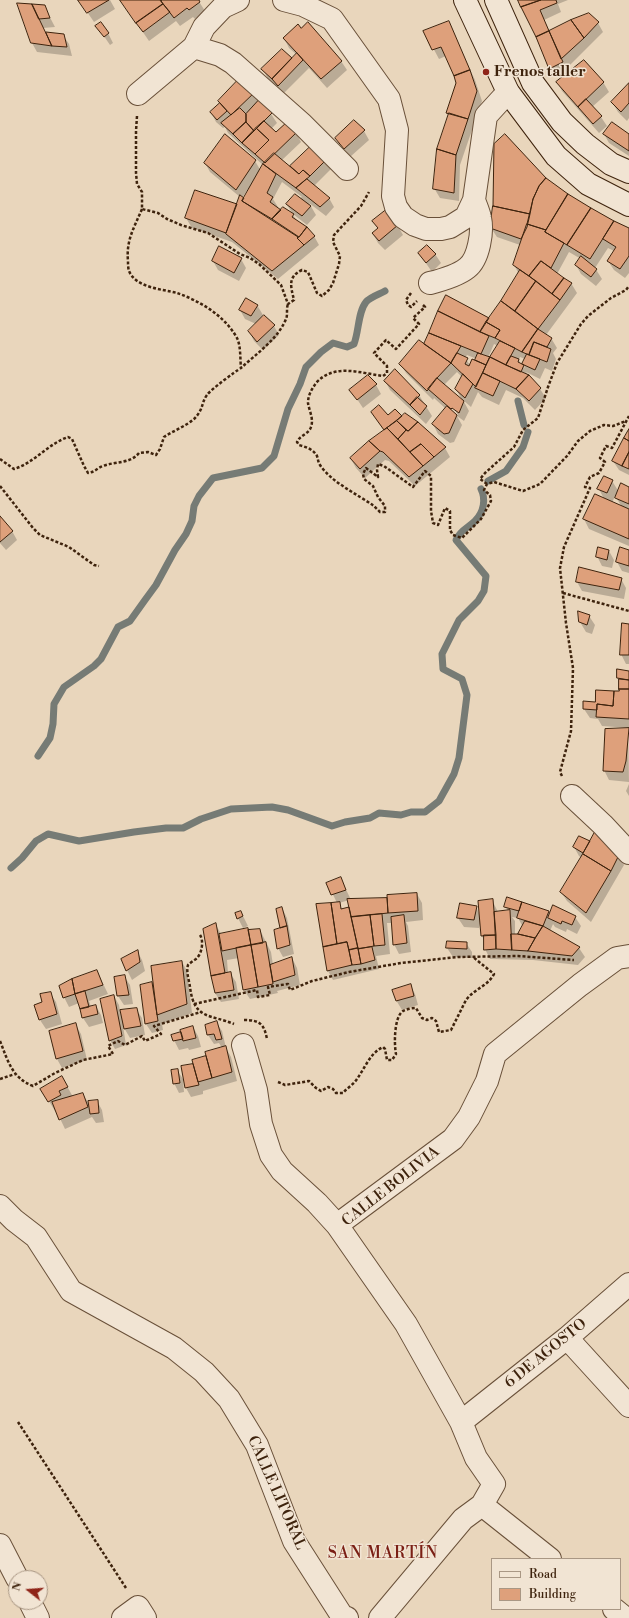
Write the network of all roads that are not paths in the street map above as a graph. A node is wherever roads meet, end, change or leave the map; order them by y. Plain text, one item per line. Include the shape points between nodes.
1 (238, 0) edge
2 (284, 0) edge
3 (465, 0) edge
4 (496, 0) edge
5 (194, 47) junction
6 (508, 92) junction
7 (138, 94) road end
8 (347, 168) dead end
9 (629, 172) edge
10 (474, 200) junction
11 (629, 205) edge
12 (430, 283) dead end
13 (572, 796) road end
14 (629, 853) edge
15 (629, 956) edge
16 (243, 1045) dead end
17 (0, 1206) edge
18 (338, 1226) junction
19 (629, 1284) edge
20 (567, 1338) junction
21 (629, 1406) edge
22 (461, 1422) junction
23 (482, 1505) junction
24 (0, 1545) edge
25 (549, 1558) edge
26 (13, 1570) edge
27 (615, 1610) edge
28 (347, 1618) edge
29 (380, 1618) edge
30 (625, 1618) edge

1 - 5 street via 223,7 204,27
2 - 10 street via 303,5 332,19 389,99 396,130 393,196 396,207 403,217 426,229 450,227 466,217
3 - 6 street
4 - 9 street via 533,83 562,122 611,164
5 - 7 street
5 - 8 street via 220,55 238,67
6 - 10 street via 486,116
6 - 11 street via 556,156 588,184
10 - 12 street via 481,219 481,240 476,257 468,267 443,280
13 - 14 street via 604,825
15 - 18 street, CALLE BOLIVIA via 617,958 601,969 495,1054 487,1081 469,1117 453,1139
16 - 18 street via 256,1090 261,1124 271,1155 282,1171
17 - 28 street, CALLE LITORAL via 36,1237 70,1291 174,1348 204,1372 228,1399 257,1445 294,1541 342,1616
18 - 22 street, CALLE BOLIVIA via 406,1324
19 - 20 street, 6 DE AGOSTO
20 - 21 street
20 - 22 street, 6 DE AGOSTO
22 - 23 street, CALLE BOLIVIA via 476,1458 494,1484
23 - 25 street
23 - 29 street via 463,1519
24 - 26 street
27 - 30 street

